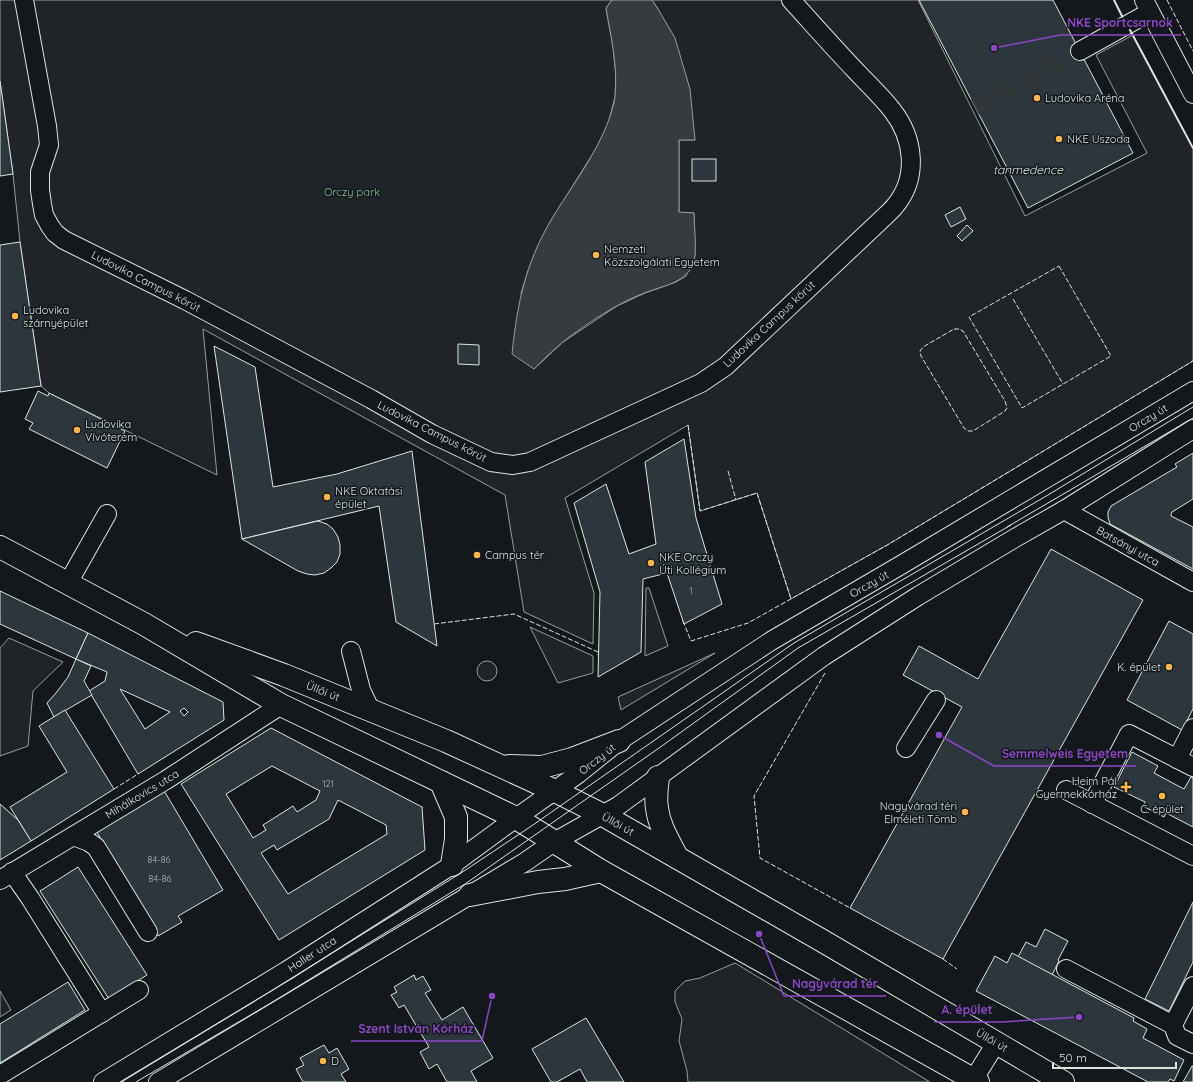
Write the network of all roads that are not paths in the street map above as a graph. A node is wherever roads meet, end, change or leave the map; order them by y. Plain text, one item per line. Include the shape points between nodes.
1 (24, 0) edge
2 (791, 0) edge
3 (1147, 6) edge
4 (1080, 52) tunnel mouth
5 (1193, 94) edge
6 (1193, 391) edge
7 (1193, 429) edge
8 (1064, 510) junction
9 (107, 514) dead end
10 (0, 547) edge
11 (1193, 582) edge
12 (68, 584) junction
13 (144, 624) junction
14 (351, 650) dead end
15 (936, 700) dead end
16 (281, 705) junction
17 (372, 710) junction
18 (1193, 728) edge
19 (619, 741) junction
20 (906, 748) dead end
21 (1177, 759) junction
22 (498, 765) junction
23 (1193, 767) edge
24 (658, 776) junction
25 (441, 782) junction
26 (1066, 790) dead end
27 (555, 791) junction
28 (1092, 804) junction
29 (603, 815) junction
30 (516, 818) junction
31 (73, 836) junction
32 (554, 842) junction
33 (1193, 856) edge
34 (677, 857) junction
35 (452, 865) junction
36 (601, 871) junction
37 (6, 876) edge
38 (470, 895) junction
39 (148, 932) dead end
40 (1066, 969) dead end
41 (1193, 987) edge
42 (139, 990) dead end
43 (102, 1013) junction
44 (1173, 1025) junction
45 (996, 1043) junction
46 (1193, 1044) edge
47 (0, 1075) edge
48 (974, 1081) edge
49 (103, 1082) edge
50 (158, 1082) edge
51 (1063, 1082) edge

1 - 2 street, Ludovika Campus körút via 48,145 40,172 40,190 44,215 55,233 64,240 199,307 432,434 491,462 513,465 530,462 701,383 726,366 885,216 905,191 912,164 910,148 906,133 893,111
3 - 4 street
3 - 5 street
6 - 19 street, Orczy út via 771,641
7 - 8 street
8 - 11 street, Batsányi utca
8 - 24 street via 918,596 824,656
9 - 12 street
10 - 12 main road, Üllői út
12 - 13 main road, Üllői út
13 - 16 main road, Üllői út
13 - 17 main road, Üllői út
14 - 17 street via 361,690
15 - 20 street
16 - 25 main road, Üllői út
16 - 31 street, Mihálkovics utca via 166,780
17 - 22 main road, Üllői út
18 - 21 street
19 - 22 main road via 572,759 542,767
19 - 27 street, Orczy út
21 - 23 street
21 - 28 street via 1129,734
22 - 27 main road, Üllői út
24 - 29 street
24 - 34 main road via 656,807 662,828
25 - 30 main road, Üllői út
25 - 35 main road via 456,817
26 - 28 street
27 - 29 main road, Üllői út
27 - 30 street, Orczy út
28 - 33 street
29 - 32 street
29 - 34 main road, Üllői út
30 - 32 main road, Üllői út
30 - 35 street, Haller utca
31 - 37 street, Mihálkovics utca
31 - 39 street via 96,847
32 - 36 main road, Üllői út
32 - 38 street
34 - 45 main road, Üllői út
35 - 49 street, Haller utca via 286,972
36 - 38 main road
36 - 48 main road, Üllői út
37 - 43 street via 30,898
38 - 50 street
40 - 44 street
41 - 44 street
42 - 43 street
43 - 47 street
44 - 46 street via 1177,1036
45 - 48 street
45 - 51 main road, Üllői út

